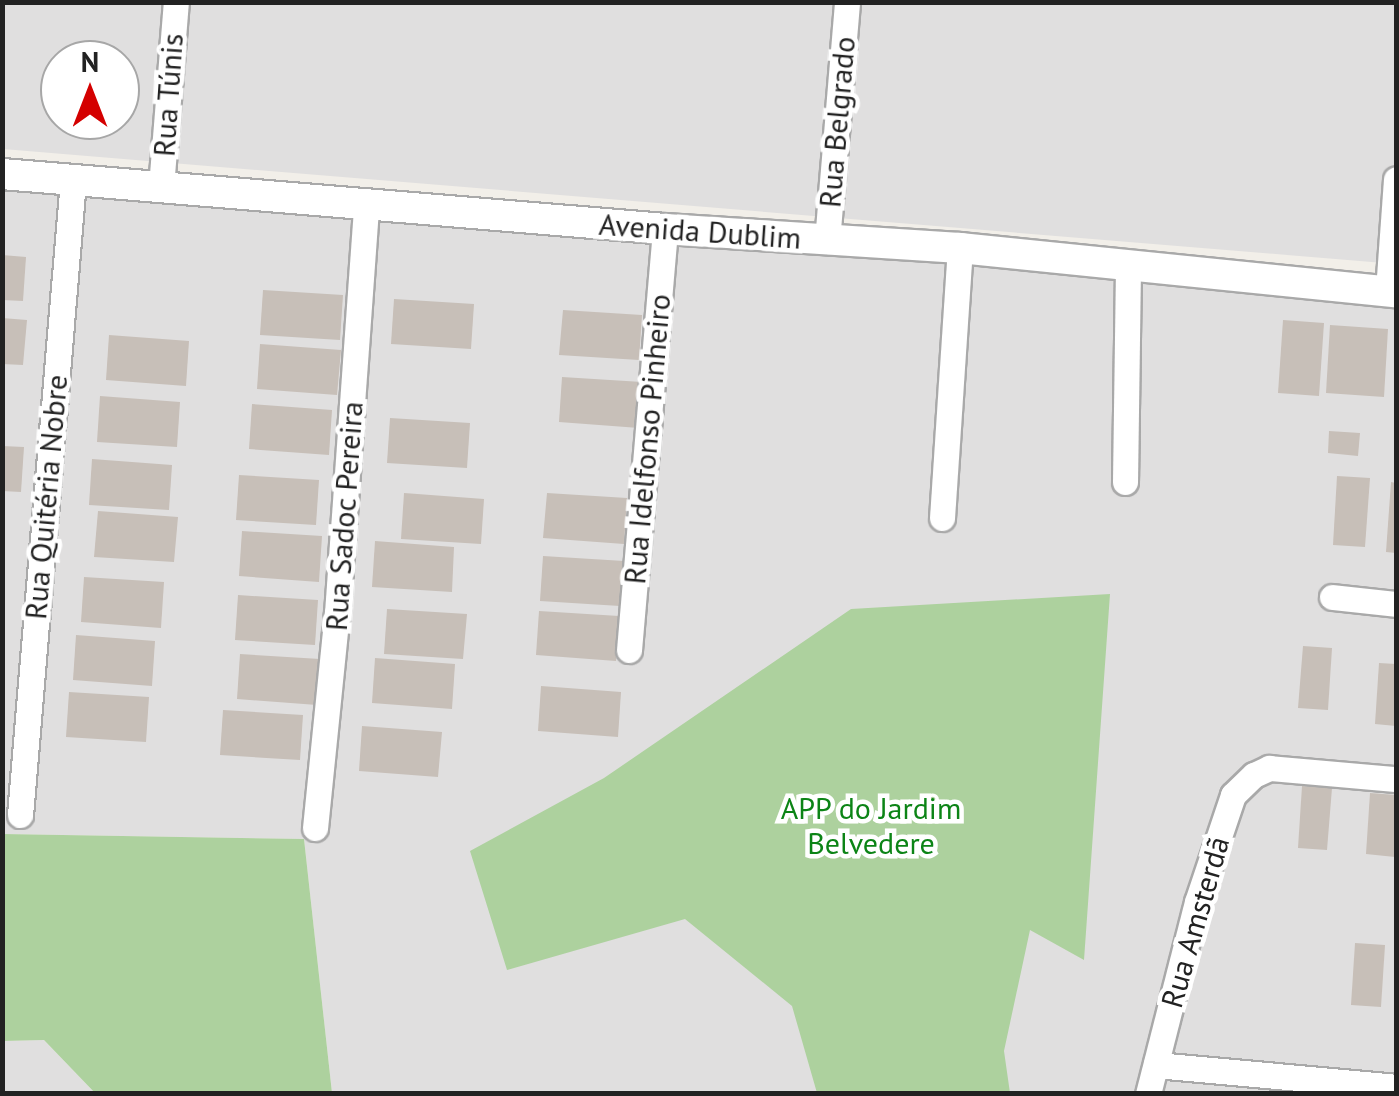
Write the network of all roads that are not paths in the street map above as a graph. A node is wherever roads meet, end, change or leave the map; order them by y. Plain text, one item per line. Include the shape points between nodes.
1 (176, 2) edge
2 (846, 2) edge
3 (2, 174) edge
4 (1396, 179) edge
5 (72, 180) junction
6 (161, 187) junction
7 (366, 204) junction
8 (664, 229) junction
9 (827, 241) junction
10 (960, 248) junction
11 (1128, 264) junction
12 (1392, 291) edge
13 (1126, 482) dead end
14 (942, 518) dead end
15 (1332, 597) dead end
16 (1396, 604) edge
17 (630, 650) dead end
18 (1396, 780) edge
19 (20, 815) dead end
20 (315, 828) dead end
21 (1156, 1066) junction
22 (1396, 1087) edge
23 (1148, 1094) edge

1 - 6 street, Rua Túnis
2 - 9 street, Rua Belgrado
3 - 5 street, Avenida Dublim
4 - 12 street
5 - 6 street, Avenida Dublim
5 - 19 street, Rua Quitéria Nobre
6 - 7 street, Avenida Dublim
7 - 8 street, Avenida Dublim
7 - 20 street, Rua Sadoc Pereira via 338,613
8 - 9 street, Avenida Dublim
8 - 17 street, Rua Idelfonso Pinheiro
9 - 10 street, Avenida Dublim
10 - 11 street, Avenida Dublim
10 - 14 street
11 - 12 street, Avenida Dublim
11 - 13 street
15 - 16 street
18 - 21 street, Rua Amsterdã via 1269,768 1233,795
21 - 22 street
21 - 23 street, Rua Amsterdã

